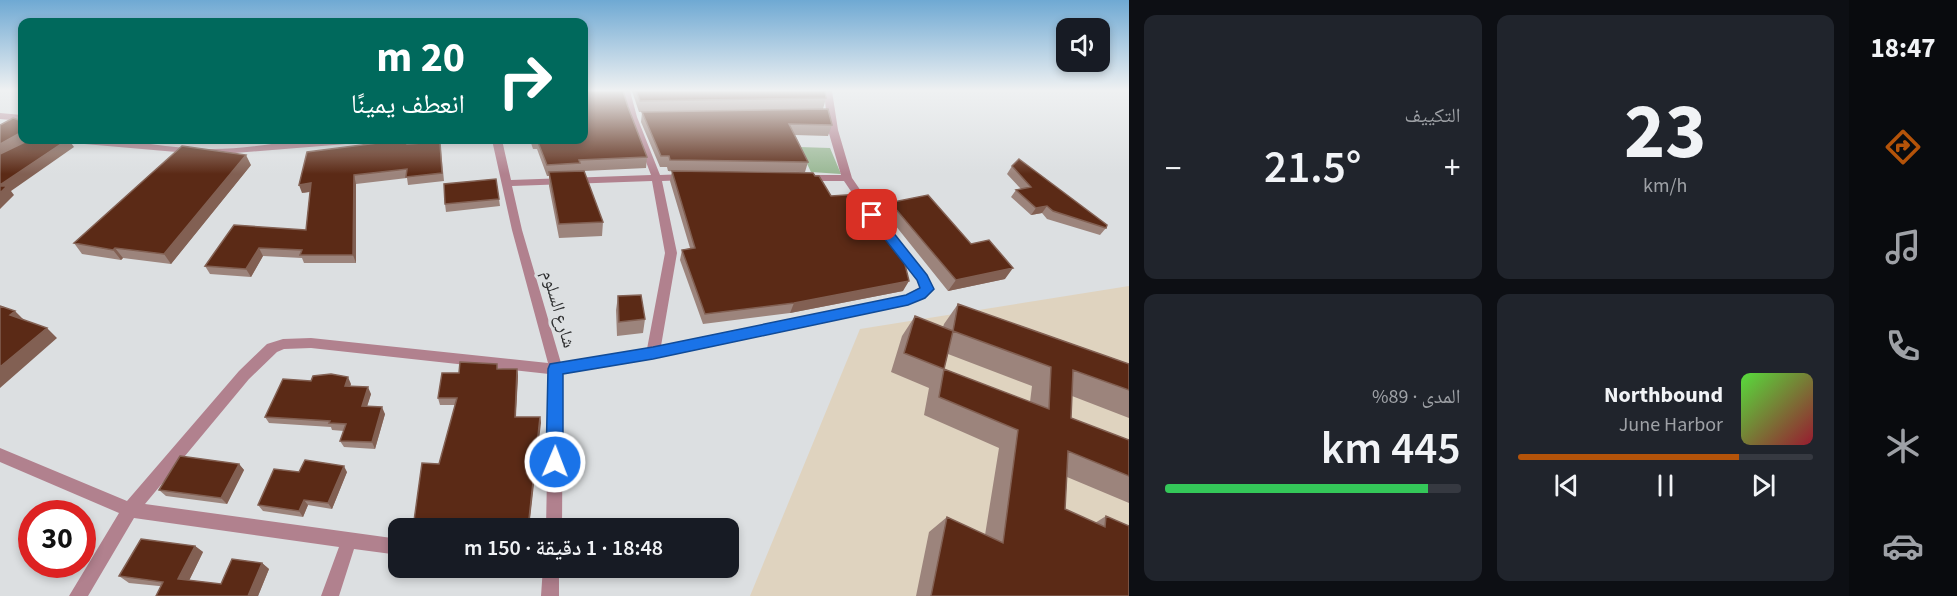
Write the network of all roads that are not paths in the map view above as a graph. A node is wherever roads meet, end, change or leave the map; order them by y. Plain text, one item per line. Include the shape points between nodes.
1 (639, 119) edge
2 (827, 119) edge
3 (115, 144) edge
4 (313, 144) edge
5 (498, 144) edge
6 (656, 176) junction
7 (704, 177) edge
8 (788, 178) edge
9 (847, 178) junction
10 (507, 183) junction
11 (872, 215) edge
12 (885, 233) edge
13 (653, 353) junction
14 (556, 369) junction
15 (0, 454) edge
16 (130, 510) junction
17 (554, 518) edge
18 (349, 540) junction
19 (388, 545) edge
20 (551, 578) edge
21 (78, 596) edge
22 (330, 596) edge
23 (550, 596) edge

1 - 6 street
2 - 9 street
3 - 4 street via 211,153
5 - 10 street, شارع السلوم
6 - 7 street
6 - 10 street
6 - 13 street via 671,253
8 - 9 street
9 - 11 street
10 - 14 street, شارع السلوم via 516,230
12 - 13 street via 923,278 927,289 920,295
13 - 14 street
14 - 16 street via 311,343 283,344 263,355 244,375
14 - 17 street, شارع السلوم
15 - 16 street
16 - 18 street
16 - 21 street
18 - 19 street
18 - 22 street
20 - 23 street

